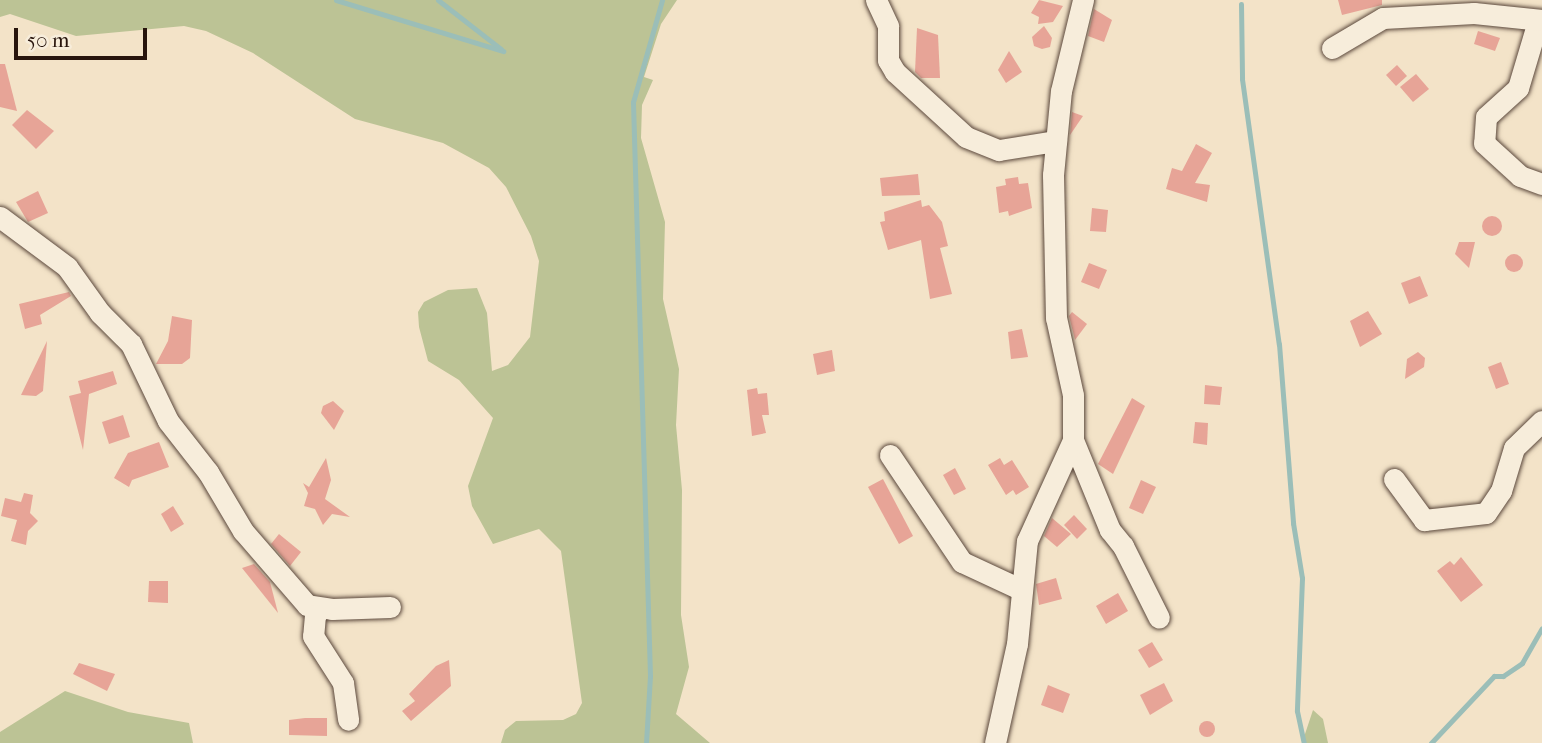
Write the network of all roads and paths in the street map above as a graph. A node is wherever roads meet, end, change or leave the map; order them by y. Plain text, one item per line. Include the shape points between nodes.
1 (876, 0) edge
2 (1083, 0) edge
3 (1540, 20) edge
4 (1332, 48) dead end
5 (1056, 141) junction
6 (1542, 184) edge
7 (0, 217) edge
8 (1542, 421) edge
9 (1073, 440) junction
10 (890, 455) dead end
11 (1394, 479) dead end
12 (1020, 589) junction
13 (390, 607) dead end
14 (321, 608) junction
15 (1159, 618) dead end
16 (348, 720) dead end
17 (995, 743) edge

1 - 5 street via 888,26 888,60 895,72 966,137 999,150
2 - 5 street via 1069,44
3 - 4 street via 1474,13 1393,16 1371,22
3 - 6 street via 1518,88 1486,117 1484,144 1520,176
5 - 9 street via 1056,318 1073,395
7 - 14 street via 67,267 84,286 100,313 135,349 168,421 208,472 243,531 307,605
8 - 11 street via 1514,448 1501,491 1486,513 1420,519
9 - 12 street via 1027,541
9 - 15 street via 1110,530 1124,546
10 - 12 street via 962,562
12 - 17 street via 1014,660
13 - 14 street
14 - 16 street via 315,615 313,636 343,683

